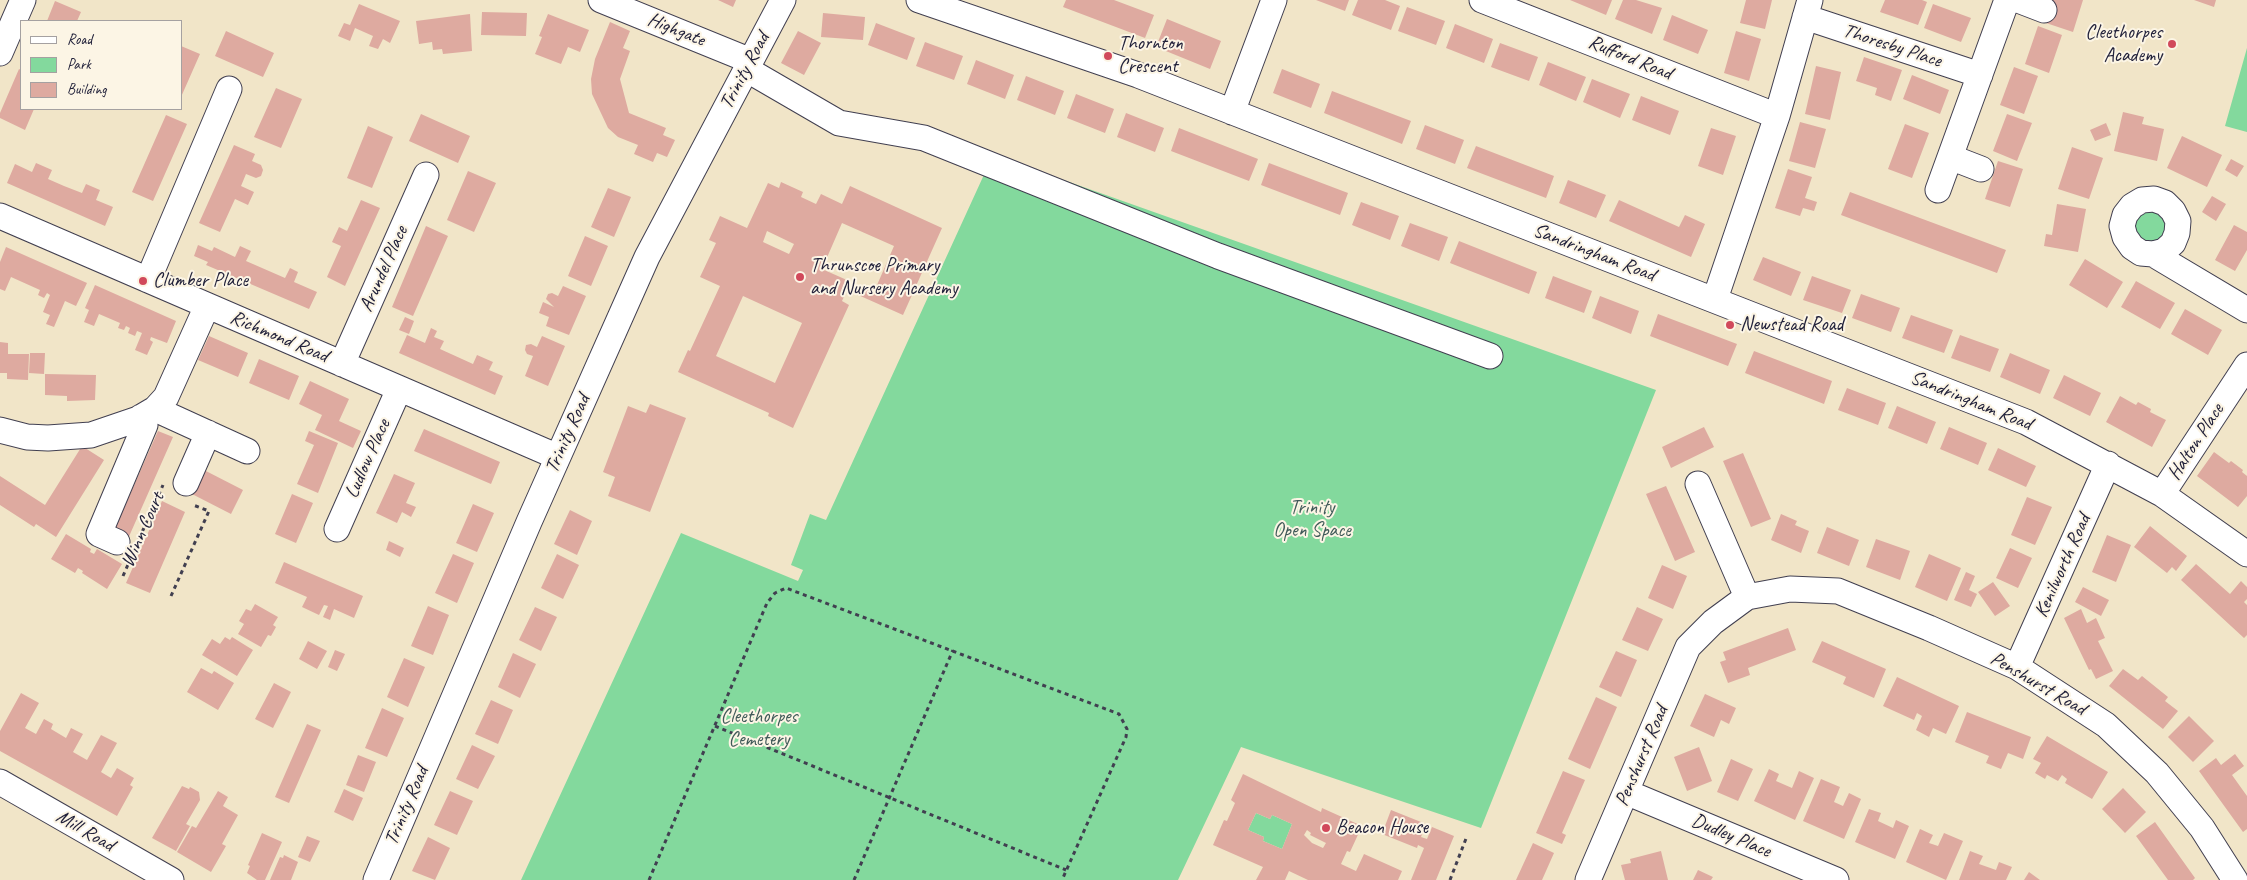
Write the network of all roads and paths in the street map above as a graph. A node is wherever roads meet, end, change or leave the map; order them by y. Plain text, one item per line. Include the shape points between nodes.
1 (601, 0) edge
2 (784, 0) edge
3 (918, 0) edge
4 (1274, 0) edge
5 (1482, 0) edge
6 (2007, 0) edge
7 (2018, 0) edge
8 (13, 9) edge
9 (1807, 9) edge
10 (2044, 10) dead end
11 (0, 53) edge
12 (748, 65) junction
13 (1980, 75) junction
14 (229, 89) dead end
15 (1232, 112) junction
16 (1778, 116) junction
17 (1950, 157) junction
18 (1981, 168) dead end
19 (426, 175) dead end
20 (1938, 190) dead end
21 (0, 216) edge
22 (2153, 254) dead end
23 (148, 280) junction
24 (1715, 300) junction
25 (207, 306) junction
26 (2247, 310) edge
27 (1490, 356) dead end
28 (342, 364) junction
29 (2247, 365) edge
30 (399, 389) junction
31 (148, 413) junction
32 (0, 430) edge
33 (208, 433) junction
34 (247, 451) dead end
35 (558, 457) junction
36 (2108, 464) junction
37 (186, 483) junction
38 (1698, 484) dead end
39 (2162, 494) junction
40 (337, 529) dead end
41 (128, 548) junction
42 (2247, 554) edge
43 (123, 576) dead end
44 (172, 596) dead end
45 (1747, 597) junction
46 (953, 650) junction
47 (2017, 667) junction
48 (715, 726) junction
49 (0, 782) edge
50 (1626, 792) junction
51 (889, 798) junction
52 (1467, 836) dead end
53 (1066, 870) junction
54 (171, 880) edge
55 (376, 880) edge
56 (649, 880) edge
57 (854, 880) edge
58 (1062, 880) edge
59 (1450, 880) edge
60 (1588, 880) edge
61 (1836, 880) edge
62 (2235, 880) edge

1 - 12 street, Highgate
2 - 12 street, Trinity Road
3 - 15 street, Sandringham Road
4 - 15 street
5 - 16 street, Rufford Road
6 - 13 street
7 - 10 street
8 - 11 street
9 - 13 street, Thoresby Place
9 - 16 street
12 - 27 street, Highgate via 839,123 924,138 1218,256
12 - 35 street, Trinity Road via 647,257
13 - 17 street
14 - 23 street
15 - 24 street, Sandringham Road
16 - 24 street
17 - 18 street
17 - 20 street
19 - 28 street, Arundel Place
21 - 23 street, Richmond Road
22 - 26 street
23 - 25 street, Richmond Road
24 - 36 street, Sandringham Road via 2026,422
25 - 28 street, Richmond Road
25 - 31 street via 166,397
28 - 30 street, Richmond Road
29 - 39 street, Halton Place
30 - 35 street, Richmond Road
30 - 40 street, Ludlow Place
31 - 32 street via 91,435 34,438
31 - 33 street
31 - 41 street via 99,534
33 - 34 street
33 - 37 street, Winn Court
35 - 55 street, Trinity Road
36 - 39 street, Sandringham Road
36 - 47 street, Kenilworth Road
37 - 41 path, Winn Court via 168,475
37 - 44 path, Winn Court via 193,486 186,501 209,511
38 - 45 street
39 - 42 street, Sandringham Road
41 - 43 path, Winn Court
45 - 47 street, Penshurst Road via 1790,589 1838,591
45 - 50 street, Penshurst Road via 1713,622 1688,647
46 - 48 path via 786,588 775,593 767,603
46 - 51 path
46 - 53 path via 1108,709 1123,720 1126,737
47 - 62 street, Penshurst Road via 2106,725 2157,773 2202,828
48 - 51 path
48 - 56 path
49 - 54 street, Mill Road
50 - 60 street, Penshurst Road
50 - 61 street, Dudley Place
51 - 53 path
51 - 57 path
52 - 59 path
53 - 58 path

